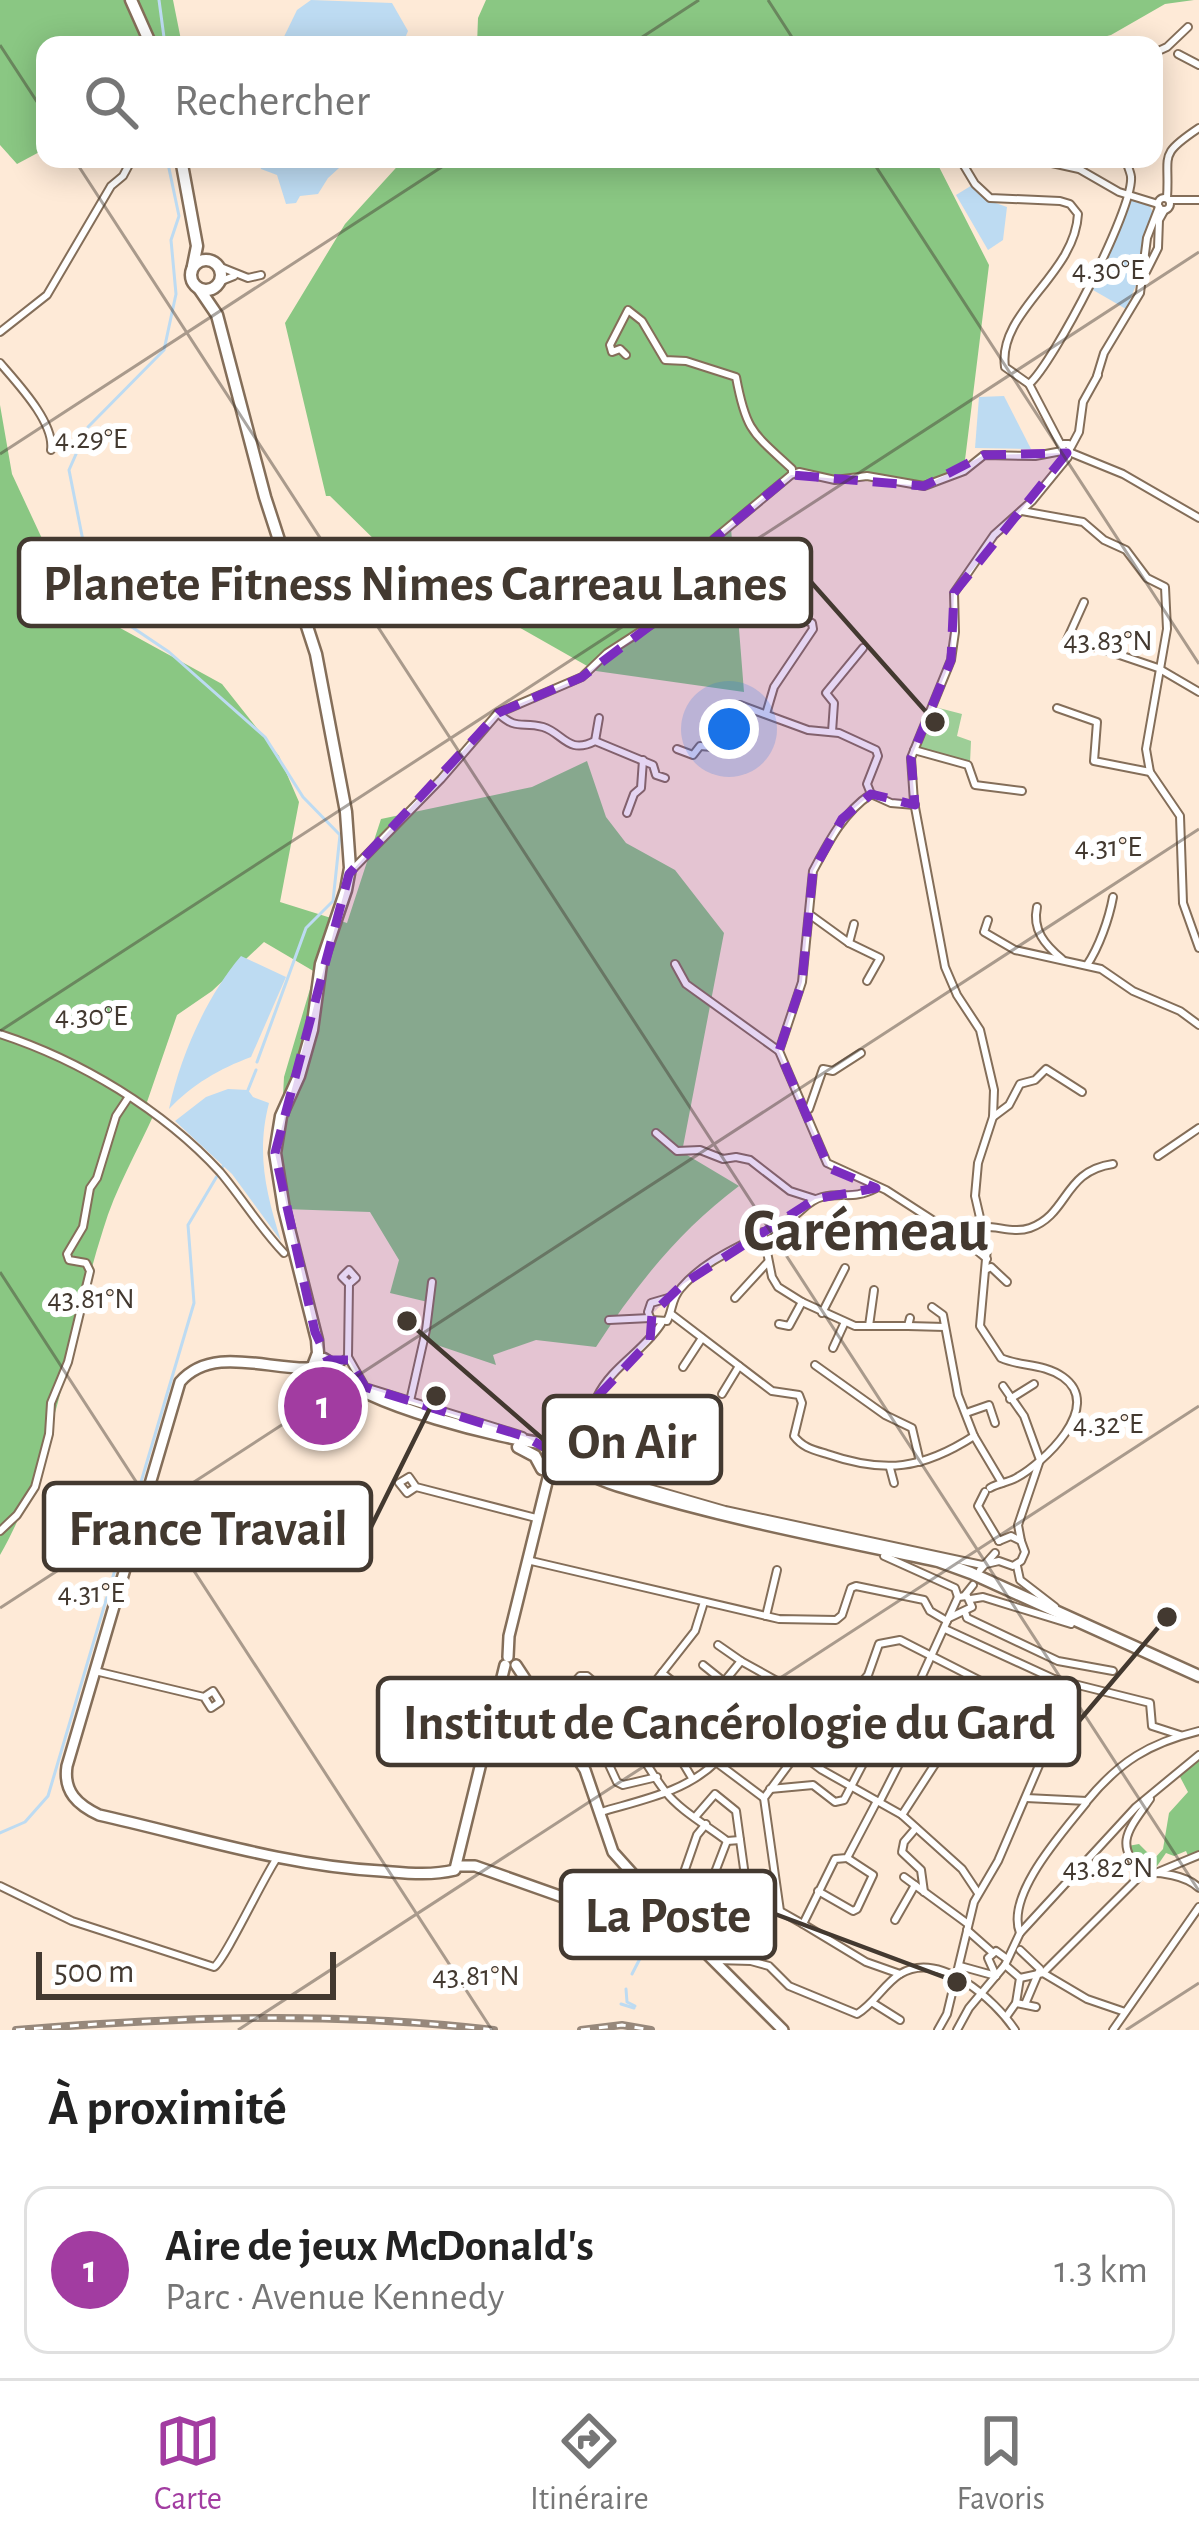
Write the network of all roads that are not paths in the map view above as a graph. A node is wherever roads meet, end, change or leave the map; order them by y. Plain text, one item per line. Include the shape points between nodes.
1 (131, 0) edge
2 (1188, 27) dead end
3 (148, 36) edge
4 (1163, 49) edge
5 (1178, 54) dead end
6 (1199, 65) edge
7 (1199, 128) edge
8 (125, 168) edge
9 (183, 168) edge
10 (965, 168) edge
11 (1074, 168) edge
12 (1128, 168) edge
13 (1127, 195) junction
14 (1199, 200) edge
15 (1164, 202) junction
16 (195, 229) junction
17 (215, 263) junction
18 (193, 266) junction
19 (238, 275) junction
20 (261, 275) dead end
21 (218, 284) junction
22 (200, 290) junction
23 (217, 316) junction
24 (0, 332) edge
25 (626, 356) dead end
26 (0, 363) edge
27 (1029, 384) junction
28 (1066, 448) junction
29 (50, 450) dead end
30 (791, 475) junction
31 (1022, 512) junction
32 (1199, 518) edge
33 (1084, 602) dead end
34 (792, 615) dead end
35 (863, 648) dead end
36 (1158, 668) junction
37 (1199, 692) edge
38 (1057, 708) dead end
39 (497, 712) junction
40 (766, 714) junction
41 (599, 718) dead end
42 (832, 732) junction
43 (595, 741) junction
44 (676, 749) dead end
45 (914, 749) junction
46 (643, 760) junction
47 (1150, 772) junction
48 (665, 778) dead end
49 (1022, 791) dead end
50 (871, 794) junction
51 (915, 805) junction
52 (627, 813) dead end
53 (350, 870) junction
54 (1113, 897) dead end
55 (1037, 907) dead end
56 (809, 914) junction
57 (988, 920) dead end
58 (854, 924) dead end
59 (849, 943) junction
60 (1199, 948) edge
61 (1063, 960) junction
62 (675, 964) dead end
63 (1086, 966) junction
64 (867, 981) dead end
65 (1199, 1025) edge
66 (0, 1034) edge
67 (779, 1051) junction
68 (861, 1053) dead end
69 (1082, 1092) dead end
70 (128, 1098) junction
71 (808, 1113) junction
72 (993, 1118) junction
73 (1199, 1128) edge
74 (656, 1133) dead end
75 (1158, 1156) dead end
76 (1113, 1164) dead end
77 (876, 1188) junction
78 (815, 1199) junction
79 (981, 1227) junction
80 (764, 1232) junction
81 (292, 1253) junction
82 (767, 1263) junction
83 (987, 1264) junction
84 (845, 1268) dead end
85 (432, 1282) dead end
86 (1007, 1282) dead end
87 (349, 1284) dead end
88 (874, 1290) dead end
89 (675, 1295) junction
90 (735, 1298) dead end
91 (663, 1300) junction
92 (802, 1302) junction
93 (932, 1307) dead end
94 (822, 1313) junction
95 (658, 1317) junction
96 (609, 1320) dead end
97 (844, 1322) junction
98 (779, 1324) dead end
99 (869, 1326) junction
100 (945, 1327) junction
101 (702, 1338) junction
102 (832, 1348) dead end
103 (739, 1366) junction
104 (815, 1366) dead end
105 (683, 1367) dead end
106 (327, 1368) junction
107 (1034, 1384) dead end
108 (1003, 1386) dead end
109 (722, 1394) dead end
110 (1010, 1399) junction
111 (410, 1401) junction
112 (336, 1402) dead end
113 (965, 1413) junction
114 (995, 1423) dead end
115 (974, 1436) junction
116 (803, 1446) junction
117 (537, 1449) junction
118 (799, 1456) dead end
119 (1040, 1460) junction
120 (577, 1462) junction
121 (920, 1462) junction
122 (551, 1468) junction
123 (890, 1468) junction
124 (894, 1483) dead end
125 (1002, 1483) junction
126 (416, 1486) dead end
127 (534, 1514) junction
128 (988, 1523) junction
129 (1018, 1526) junction
130 (0, 1531) edge
131 (1010, 1536) junction
132 (999, 1541) junction
133 (1021, 1541) junction
134 (884, 1556) junction
135 (996, 1557) junction
136 (527, 1560) junction
137 (1017, 1564) junction
138 (776, 1570) dead end
139 (966, 1601) junction
140 (704, 1602) junction
141 (766, 1616) junction
142 (947, 1623) junction
143 (1074, 1623) junction
144 (718, 1645) dead end
145 (932, 1654) junction
146 (1058, 1660) junction
147 (741, 1661) junction
148 (703, 1665) dead end
149 (510, 1666) junction
150 (95, 1671) junction
151 (1113, 1672) dead end
152 (662, 1673) junction
153 (1199, 1678) edge
154 (1054, 1679) junction
155 (723, 1681) junction
156 (917, 1682) junction
157 (651, 1687) dead end
158 (940, 1694) dead end
159 (850, 1696) junction
160 (204, 1697) dead end
161 (813, 1701) junction
162 (679, 1708) junction
163 (1048, 1709) junction
164 (926, 1713) junction
165 (752, 1719) junction
166 (887, 1719) junction
167 (693, 1720) junction
168 (622, 1723) junction
169 (999, 1726) junction
170 (662, 1728) junction
171 (848, 1731) dead end
172 (1199, 1731) edge
173 (1180, 1735) junction
174 (950, 1741) junction
175 (726, 1745) junction
176 (1026, 1745) dead end
177 (798, 1752) junction
178 (957, 1754) dead end
179 (1199, 1755) edge
180 (716, 1762) junction
181 (657, 1777) junction
182 (692, 1778) junction
183 (852, 1786) junction
184 (770, 1789) junction
185 (1155, 1791) junction
186 (667, 1794) junction
187 (764, 1798) junction
188 (1026, 1798) junction
189 (879, 1800) junction
190 (1088, 1801) junction
191 (601, 1812) junction
192 (902, 1815) junction
193 (696, 1816) junction
194 (706, 1824) junction
195 (916, 1828) junction
196 (727, 1840) junction
197 (740, 1840) junction
198 (1199, 1855) edge
199 (277, 1858) junction
200 (848, 1858) junction
201 (458, 1868) junction
202 (1157, 1872) junction
203 (1143, 1874) junction
204 (904, 1877) dead end
205 (915, 1885) junction
206 (0, 1886) edge
207 (1199, 1888) edge
208 (818, 1891) junction
209 (924, 1892) junction
210 (978, 1893) junction
211 (706, 1895) junction
212 (1199, 1907) edge
213 (780, 1911) junction
214 (751, 1914) junction
215 (896, 1920) dead end
216 (803, 1924) junction
217 (674, 1925) junction
218 (967, 1927) junction
219 (1020, 1933) junction
220 (1020, 1950) dead end
221 (993, 1953) junction
222 (716, 1960) junction
223 (988, 1962) junction
224 (1008, 1965) junction
225 (960, 1966) junction
226 (983, 1971) junction
227 (900, 1974) junction
228 (1041, 1974) junction
229 (955, 1976) junction
230 (997, 1976) junction
231 (1021, 1978) junction
232 (983, 1993) junction
233 (873, 2002) junction
234 (1026, 2002) junction
235 (1016, 2003) junction
236 (1036, 2007) dead end
237 (1126, 2012) junction
238 (1006, 2017) junction
239 (900, 2020) dead end
240 (783, 2030) edge
241 (938, 2030) edge
242 (957, 2030) edge
243 (1015, 2030) edge
244 (1113, 2030) edge

1 - 3 main road
2 - 4 street
5 - 6 street
7 - 15 street via 1171,148
8 - 24 street via 47,295
9 - 16 main road
10 - 27 street via 990,198 1060,201 1078,214 1062,267 1006,344 1005,367
11 - 13 street
12 - 13 street
13 - 15 street
13 - 27 street via 1091,290
14 - 15 street
15 - 28 street via 1158,248
16 - 17 main road
16 - 18 main road
17 - 18 main road
17 - 19 street
17 - 21 main road
18 - 22 main road via 190,278
19 - 20 street
19 - 21 street
21 - 22 main road
21 - 23 main road
22 - 23 main road
23 - 53 main road via 316,654
25 - 30 street via 610,345 628,310 665,360 736,376 754,434
26 - 29 street via 33,402
27 - 28 street
28 - 30 street via 984,455 924,486
28 - 31 street via 1067,458
28 - 32 street
30 - 39 street via 714,539 655,622 582,677
31 - 36 street via 1083,522 1162,584 1167,629
31 - 45 street via 994,535 954,593 951,660
33 - 36 street via 1069,645
34 - 40 street via 813,629 774,687
35 - 42 street via 826,693 834,703
36 - 37 street
36 - 47 street
38 - 47 street via 1097,722 1094,761
39 - 43 street via 564,742
39 - 53 street
40 - 42 street
40 - 44 street via 740,705 725,748 700,746 693,755
41 - 43 street
42 - 50 street via 879,752
43 - 46 street
45 - 49 street via 968,765 975,784
45 - 51 street
46 - 48 street
46 - 52 street via 641,788
47 - 60 street via 1180,816 1183,903
50 - 51 street
50 - 56 street via 842,820 814,869
51 - 72 street via 945,967 980,1030
53 - 81 main road via 318,974 304,1061 276,1136
54 - 63 street
55 - 61 street via 1043,944
56 - 59 street
56 - 67 street via 802,982
57 - 61 street via 984,932 1015,950
58 - 59 street
59 - 64 street via 880,958
61 - 63 street
62 - 67 street via 686,984
63 - 65 street
66 - 70 street
67 - 71 street
68 - 71 street via 819,1073
69 - 72 street via 1046,1070 1020,1084
70 - 81 street via 219,1172
70 - 130 street via 67,1254 90,1271 51,1403 44,1458 35,1486
71 - 77 street via 827,1163
72 - 79 street via 978,1163
73 - 75 street
74 - 78 street via 677,1151 750,1160 790,1191
76 - 79 street via 1087,1170 1028,1229
77 - 78 street via 860,1197
77 - 83 street via 934,1220
78 - 80 street
79 - 83 street
80 - 82 street
80 - 89 street via 718,1257
81 - 106 main road
82 - 90 street
82 - 92 street via 778,1287
83 - 86 street
83 - 119 street via 980,1326 991,1348 1005,1360 1048,1368 1076,1396 1067,1434
84 - 94 street
85 - 111 street
87 - 106 street
88 - 99 street
89 - 91 street
89 - 95 street
91 - 95 street
91 - 95 street via 651,1303
92 - 94 street
92 - 98 street via 789,1326
93 - 100 street
94 - 97 street
95 - 96 street
95 - 101 street
95 - 120 street via 656,1333 597,1397
97 - 99 street
97 - 102 street
99 - 100 street
100 - 113 street
101 - 103 street
101 - 105 street
103 - 109 street
103 - 116 street via 772,1391 802,1398 794,1436
104 - 121 street via 912,1429
106 - 111 street
106 - 112 street via 317,1396
106 - 117 main road via 363,1401
106 - 150 street via 218,1360 189,1371
107 - 110 street
108 - 110 street
110 - 119 street
111 - 117 street via 526,1436
113 - 114 street via 989,1405
113 - 115 street
115 - 121 street
115 - 125 street
116 - 118 street
116 - 123 street
117 - 122 main road
117 - 122 main road via 554,1446
119 - 125 street
119 - 129 street
120 - 122 main road
120 - 135 street via 725,1510 981,1568
120 - 143 main road via 619,1486 713,1513 938,1561
121 - 123 street
122 - 127 street
122 - 134 main road via 663,1506
123 - 124 street
125 - 128 street via 978,1506
126 - 127 street
127 - 136 street
128 - 131 street
128 - 132 street
129 - 131 street
129 - 133 street
131 - 132 street
131 - 133 street
132 - 135 street
133 - 137 street
134 - 139 street via 956,1588
134 - 143 main road via 974,1581
135 - 137 street
136 - 140 street
136 - 149 street
137 - 143 street via 1023,1582
138 - 141 street
139 - 142 street
139 - 143 street via 982,1598
139 - 146 street via 975,1621
140 - 141 street
140 - 152 street via 695,1631
141 - 142 street via 836,1621 856,1586 924,1600
142 - 145 street
142 - 154 street
143 - 153 main road
144 - 147 street
145 - 156 street
145 - 159 street via 884,1641
145 - 169 street via 1012,1697
146 - 151 street
146 - 154 street
147 - 155 street
147 - 161 street
148 - 155 street
149 - 191 street via 594,1777
149 - 201 street
150 - 160 street
150 - 199 street via 65,1776 77,1802 100,1815
152 - 157 street
152 - 162 street via 680,1687 673,1696
154 - 163 street
154 - 173 street via 1150,1703 1152,1726
155 - 167 street
156 - 164 street
156 - 166 street via 902,1689
158 - 169 street
159 - 161 street via 829,1681
159 - 166 street
161 - 171 street
162 - 167 street
162 - 170 street
163 - 176 street via 1040,1710
163 - 188 street
164 - 174 street
164 - 189 street
165 - 165 street via 764,1699 748,1686 734,1700
165 - 175 street
165 - 177 street
166 - 183 street
167 - 175 street
168 - 170 street via 650,1710
168 - 181 street
168 - 181 street via 613,1698 586,1676 566,1691 617,1782
169 - 174 street via 988,1746
170 - 182 street
172 - 173 street
173 - 190 street via 1113,1769
174 - 178 street
174 - 192 street
175 - 180 street
177 - 183 street
177 - 184 street
179 - 185 street
180 - 182 street
180 - 187 street
181 - 186 street
182 - 186 street
183 - 184 street via 840,1802 813,1785
183 - 189 street
184 - 187 street
185 - 203 street via 1125,1844
185 - 219 street
186 - 191 street
186 - 193 street
187 - 213 street
188 - 190 street
188 - 210 street
189 - 192 street
189 - 200 street
190 - 219 street via 1028,1879
191 - 217 street via 629,1869
192 - 195 street
193 - 194 street
193 - 197 street via 715,1794 736,1810
194 - 196 street
194 - 211 street via 680,1877
195 - 209 street via 902,1852 921,1870
195 - 210 street
196 - 197 street
196 - 211 street
197 - 214 street
198 - 202 street
199 - 201 street via 431,1874
199 - 206 street via 214,1967 72,1921
200 - 208 street via 835,1859
200 - 208 street via 873,1874 857,1909
201 - 217 street via 477,1867 653,1929
202 - 203 street
202 - 207 street
203 - 228 street
204 - 205 street
205 - 209 street
205 - 215 street
208 - 216 street
209 - 218 street
210 - 218 street
211 - 214 street
212 - 237 street
213 - 214 street
213 - 216 street
216 - 227 street
217 - 222 street via 686,1924
218 - 221 street
218 - 225 street
219 - 224 street
220 - 228 street
221 - 223 street
221 - 224 street
222 - 233 street via 769,1966 789,1986 857,2014
222 - 240 street
223 - 226 street
223 - 230 street
224 - 230 street
224 - 231 street
225 - 226 street
225 - 229 street
226 - 230 street
227 - 229 street
227 - 233 street
228 - 231 street
228 - 234 street
228 - 237 street
229 - 232 street
229 - 241 street
230 - 232 street
231 - 235 street
232 - 238 street
232 - 242 street
233 - 239 street
234 - 235 street
234 - 236 street
235 - 238 street
237 - 244 street
238 - 243 street

